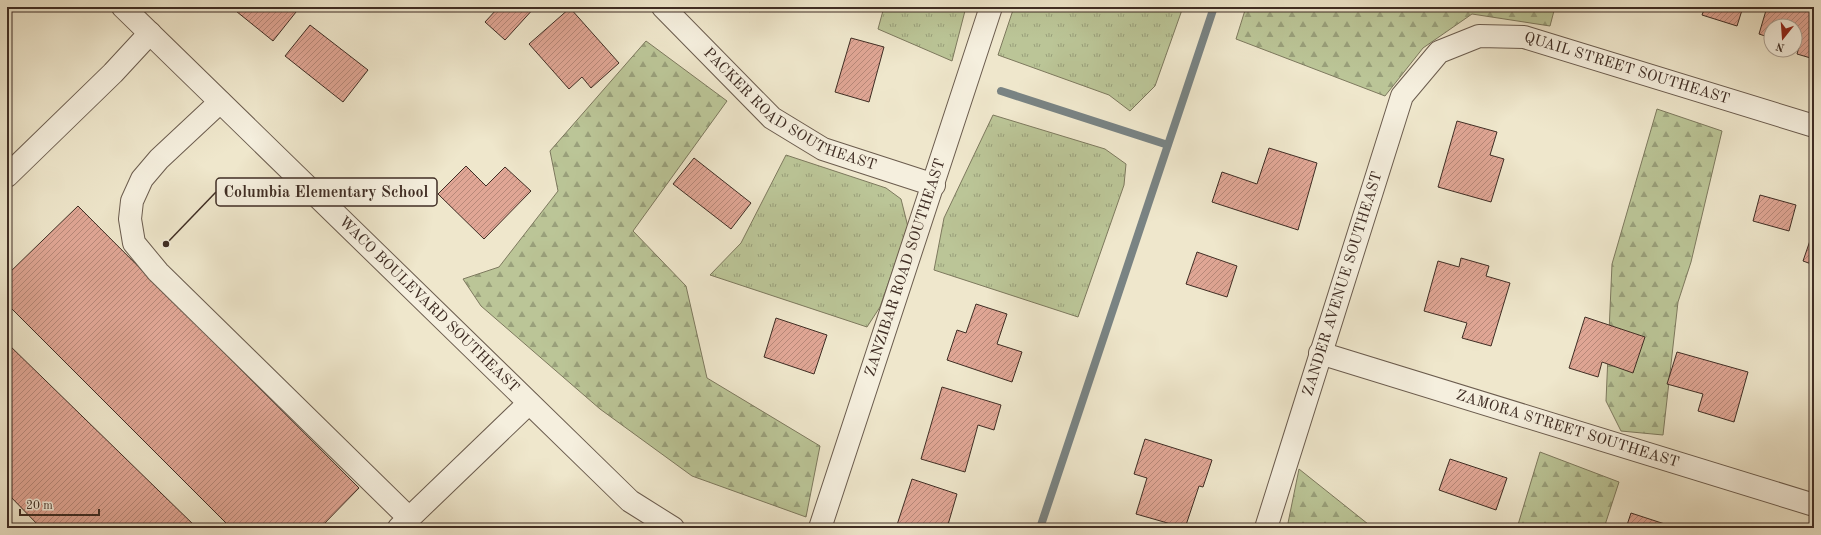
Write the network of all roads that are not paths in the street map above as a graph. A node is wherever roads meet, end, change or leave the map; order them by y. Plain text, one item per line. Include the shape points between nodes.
1 (123, 7) edge
2 (663, 7) edge
3 (991, 7) edge
4 (150, 34) junction
5 (1439, 52) joint
6 (220, 102) junction
7 (1814, 126) edge
8 (7, 176) edge
9 (934, 185) junction
10 (1320, 353) junction
11 (529, 402) junction
12 (1814, 505) edge
13 (404, 523) edge
14 (673, 528) edge
15 (820, 528) edge
16 (1266, 528) edge

1 - 4 street, WACO BOULEVARD SOUTHEAST
2 - 9 street, PACKER ROAD SOUTHEAST via 772,118 823,149
3 - 9 street, ZANZIBAR ROAD SOUTHEAST
4 - 6 street, WACO BOULEVARD SOUTHEAST
4 - 8 street via 113,74
5 - 7 street, QUAIL STREET SOUTHEAST via 1479,36 1524,37
5 - 10 street, ZANDER AVENUE SOUTHEAST via 1402,96
6 - 11 street, WACO BOULEVARD SOUTHEAST
6 - 13 street via 158,159 142,179 132,201 130,219 134,243 158,272
9 - 15 street, ZANZIBAR ROAD SOUTHEAST
10 - 12 street, ZAMORA STREET SOUTHEAST
10 - 16 street, ZANDER AVENUE SOUTHEAST
11 - 13 street
11 - 14 street, WACO BOULEVARD SOUTHEAST via 630,501

